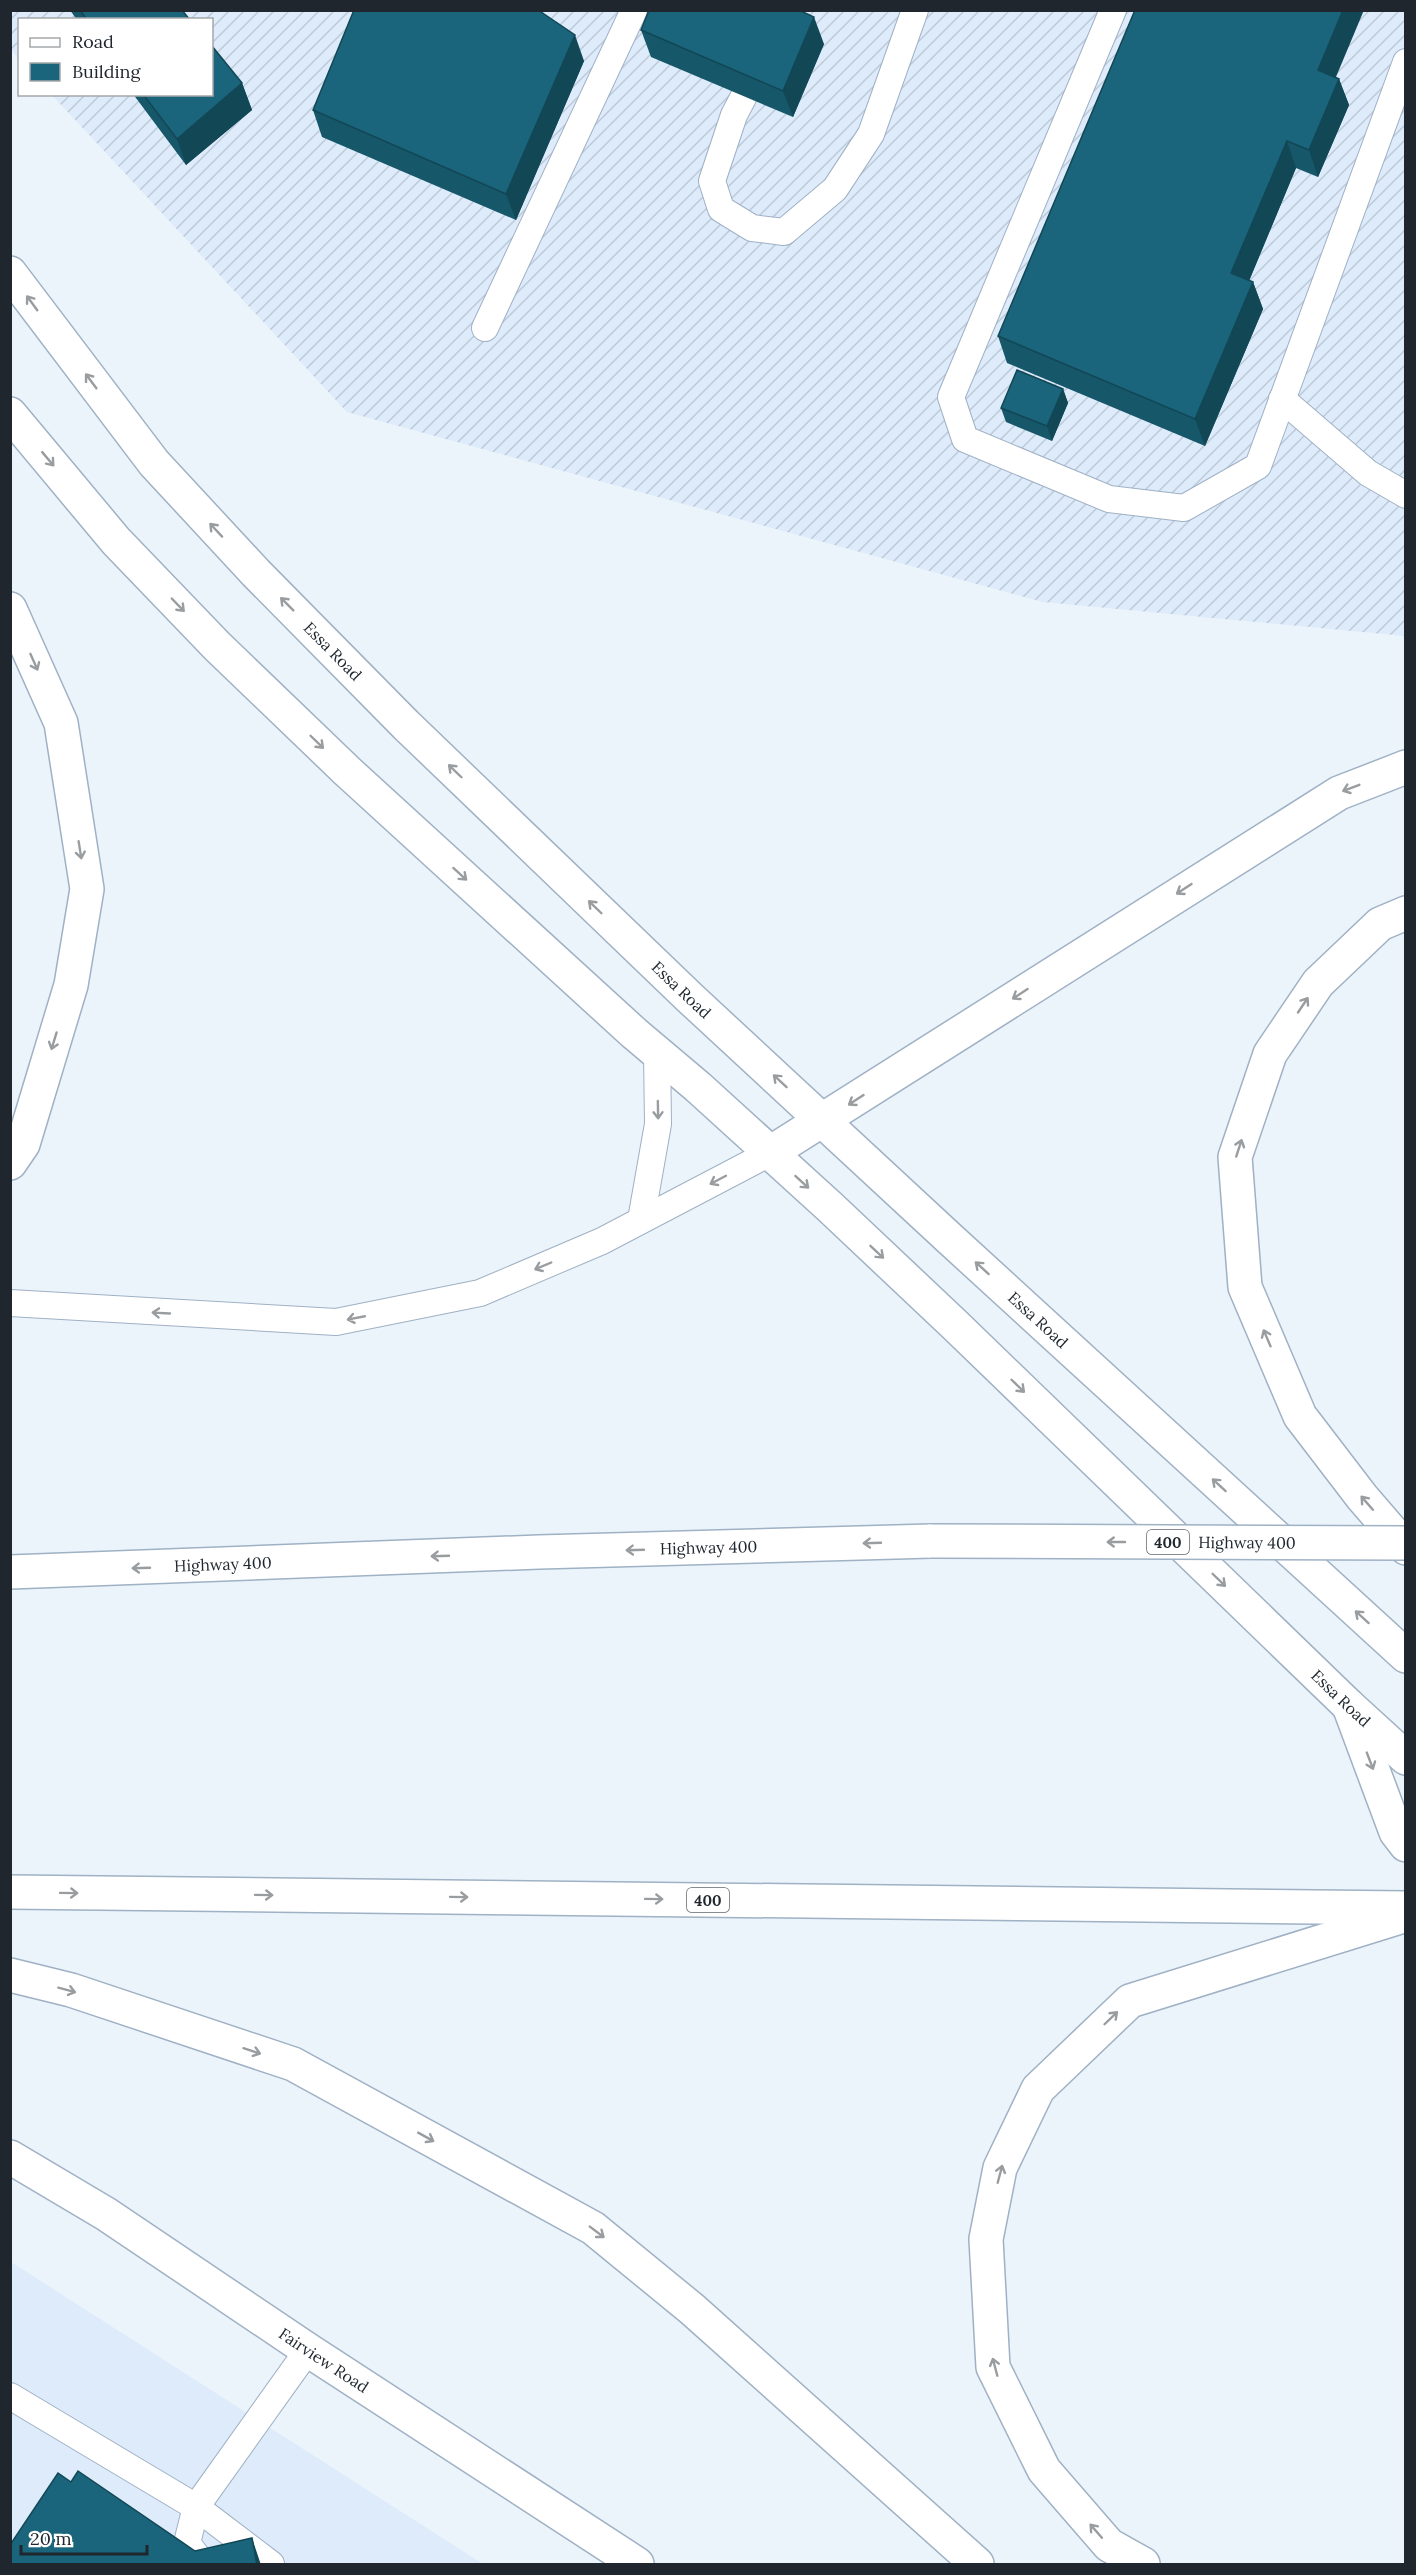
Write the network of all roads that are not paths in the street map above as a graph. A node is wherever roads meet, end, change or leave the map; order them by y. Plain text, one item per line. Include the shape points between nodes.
1 (634, 10) edge
2 (915, 10) edge
3 (1113, 10) edge
4 (1406, 62) edge
5 (744, 96) edge
6 (10, 273) edge
7 (485, 328) dead end
8 (1282, 399) junction
9 (10, 414) edge
10 (1406, 495) edge
11 (10, 609) edge
12 (1406, 767) edge
13 (1406, 913) edge
14 (657, 1052) junction
15 (823, 1121) junction
16 (770, 1153) junction
17 (10, 1163) edge
18 (641, 1220) junction
19 (10, 1303) edge
20 (1406, 1546) edge
21 (10, 1572) edge
22 (1406, 1656) edge
23 (1349, 1706) junction
24 (1406, 1758) edge
25 (1406, 1845) edge
26 (10, 1892) edge
27 (1406, 1908) edge
28 (1406, 1915) edge
29 (10, 1975) edge
30 (10, 2157) edge
31 (308, 2350) junction
32 (10, 2396) edge
33 (196, 2506) junction
34 (203, 2565) edge
35 (271, 2565) edge
36 (637, 2565) edge
37 (977, 2565) edge
38 (1143, 2565) edge

1 - 7 lane
2 - 5 lane via 871,134 835,189 784,232 752,228 722,209 712,181
3 - 8 lane via 951,397 965,439 1109,499 1184,508 1258,466
4 - 8 lane
15 -> 6 main road, Essa Road via 406,725 256,573 154,463
8 - 10 lane via 1368,473
9 -> 14 main road, Essa Road via 116,542 218,646 347,771
11 -> 17 main road via 61,723 87,889 71,985 23,1144
12 -> 15 main road via 1320,804
20 -> 13 main road via 1362,1497 1300,1416 1245,1287 1235,1157 1270,1054 1318,983 1380,924
14 - 16 main road, Essa Road
14 -> 18 lane via 658,1124
15 - 16 main road
22 -> 15 main road, Essa Road
16 -> 18 lane
16 -> 23 main road, Essa Road via 955,1324
18 -> 19 lane via 602,1241 480,1293 336,1322
20 -> 21 main road, Highway 400 / 400, bridge via 931,1541
23 - 24 main road, Essa Road
23 -> 25 main road via 1396,1832
26 -> 27 main road, 400
38 -> 28 main road via 1109,2545 1044,2470 993,2367 986,2239 1000,2168 1038,2089 1130,2001
29 -> 37 main road via 71,1990 293,2064 593,2228 692,2309
30 - 31 main road, Fairview Road via 106,2214
31 - 33 lane
31 - 36 main road, Fairview Road
32 - 33 lane
33 - 34 lane via 188,2544
33 - 35 lane

